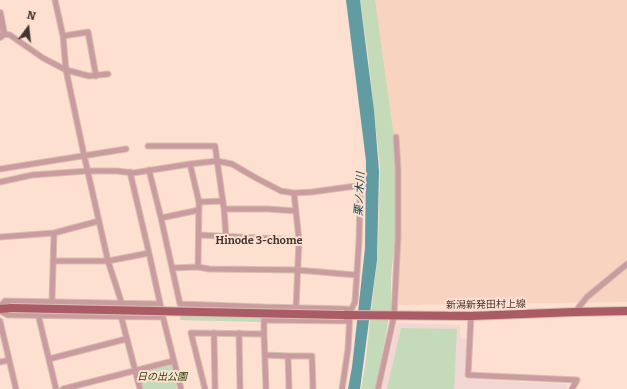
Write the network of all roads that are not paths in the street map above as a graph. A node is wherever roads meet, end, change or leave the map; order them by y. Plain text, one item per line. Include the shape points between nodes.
1 (55, 0) edge
2 (0, 13) edge
3 (2, 35) edge
4 (62, 36) junction
5 (66, 70) junction
6 (108, 74) dead end
7 (96, 76) junction
8 (396, 137) dead end
9 (148, 146) dead end
10 (126, 149) dead end
11 (84, 155) junction
12 (217, 161) junction
13 (190, 164) junction
14 (0, 169) edge
15 (149, 170) junction
16 (87, 171) junction
17 (130, 172) junction
18 (0, 182) edge
19 (294, 193) junction
20 (223, 201) junction
21 (199, 202) junction
22 (224, 209) junction
23 (199, 210) junction
24 (296, 210) junction
25 (161, 218) junction
26 (99, 221) junction
27 (54, 233) junction
28 (199, 235) junction
29 (226, 236) junction
30 (0, 237) edge
31 (299, 240) junction
32 (149, 253) junction
33 (53, 261) junction
34 (108, 261) junction
35 (627, 264) edge
36 (198, 267) junction
37 (172, 268) junction
38 (297, 270) junction
39 (356, 275) junction
40 (52, 302) junction
41 (122, 304) junction
42 (160, 304) junction
43 (264, 307) junction
44 (296, 308) junction
45 (0, 309) edge
46 (575, 312) junction
47 (627, 312) edge
48 (38, 314) junction
49 (349, 315) junction
50 (121, 316) junction
51 (392, 316) junction
52 (470, 316) junction
53 (163, 317) junction
54 (264, 320) junction
55 (0, 321) edge
56 (214, 333) junction
57 (239, 334) junction
58 (264, 334) junction
59 (126, 339) junction
60 (266, 356) junction
61 (288, 356) junction
62 (49, 359) junction
63 (9, 360) junction
64 (174, 361) junction
65 (0, 362) edge
66 (135, 371) junction
67 (16, 389) edge
68 (56, 389) edge
69 (63, 389) edge
70 (140, 389) edge
71 (181, 389) edge
72 (205, 389) edge
73 (215, 389) edge
74 (240, 389) edge
75 (266, 389) edge
76 (289, 389) edge
77 (313, 389) edge
78 (342, 389) edge
79 (378, 389) edge
80 (572, 389) edge

1 - 4 street
2 - 3 street
3 - 5 street via 10,35 43,58
4 - 5 street
4 - 7 street via 88,32
5 - 7 street
5 - 11 street
6 - 7 street
8 - 51 street via 398,237
9 - 12 street via 215,146
10 - 11 street
11 - 14 street
11 - 16 street
12 - 13 street
12 - 19 street via 232,164 281,191
12 - 20 street
13 - 15 street
13 - 21 street
15 - 17 street
15 - 25 street
16 - 17 street
16 - 18 street via 32,175
16 - 26 street
17 - 32 street
19 - 24 street
19 - 39 street via 356,186 360,189
20 - 21 street
20 - 22 street
21 - 23 street
22 - 24 street
22 - 29 street
23 - 25 street
23 - 28 street
24 - 31 street
25 - 37 street
26 - 27 street
26 - 34 street
27 - 30 street
27 - 33 street
28 - 29 street
28 - 36 street
29 - 31 street
31 - 38 street
32 - 34 street
32 - 42 street
33 - 34 street
33 - 40 street
34 - 41 street
35 - 46 street via 587,297
36 - 37 street
36 - 38 street
37 - 43 street via 180,304
38 - 39 street
38 - 44 street
39 - 49 street via 355,302
40 - 41 street
40 - 45 street via 5,301
41 - 42 street
41 - 50 street
42 - 53 street
43 - 44 street
43 - 54 street
44 - 49 street via 347,309
45 - 48 street via 8,314
45 - 49 main road, 新潟新発田村上線, bridge
46 - 47 main road, 新潟新発田村上線
46 - 52 main road, 新潟新発田村上線
48 - 50 street
48 - 62 street
49 - 51 main road, 新潟新発田村上線
49 - 54 street
49 - 78 street via 348,349
50 - 53 street
50 - 59 street
51 - 52 main road, 新潟新発田村上線
51 - 79 street
52 - 80 street via 468,375 577,380
53 - 64 street
54 - 58 street
55 - 63 street
56 - 57 street
56 - 72 street via 191,333
56 - 73 street
57 - 58 street
57 - 74 street
58 - 60 street
59 - 62 street
59 - 66 street
60 - 61 street
60 - 75 street
61 - 76 street
61 - 77 street via 312,356
62 - 68 street
63 - 65 street
63 - 67 street
64 - 66 street
64 - 71 street
66 - 69 street
66 - 70 street

